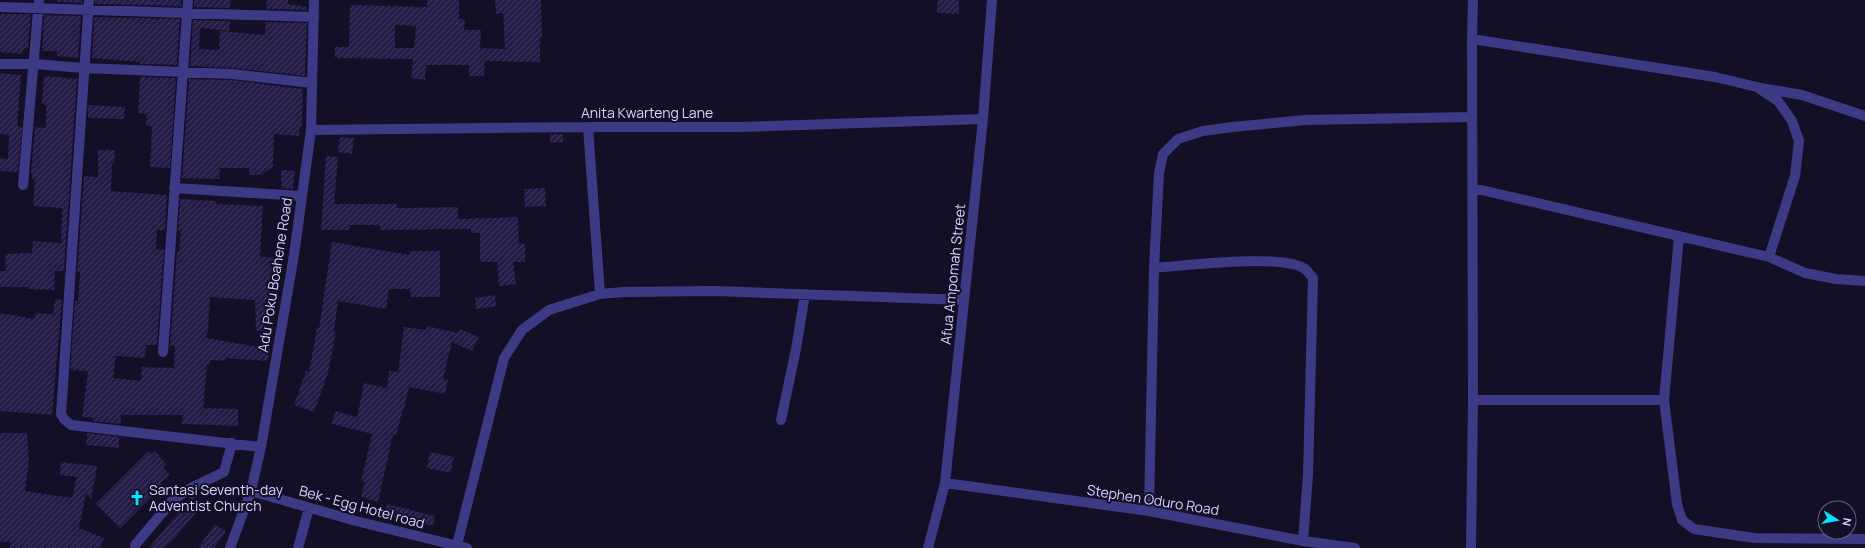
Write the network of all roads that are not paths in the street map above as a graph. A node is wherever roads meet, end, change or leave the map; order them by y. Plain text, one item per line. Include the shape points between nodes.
1 (188, 0) edge
2 (314, 0) edge
3 (992, 0) edge
4 (1473, 0) edge
5 (39, 4) edge
6 (88, 4) edge
7 (0, 7) edge
8 (187, 12) junction
9 (314, 17) junction
10 (1472, 39) junction
11 (0, 64) edge
12 (35, 64) junction
13 (83, 68) junction
14 (182, 72) junction
15 (312, 83) junction
16 (1757, 87) junction
17 (1865, 116) edge
18 (1471, 117) junction
19 (983, 119) junction
20 (588, 127) junction
21 (311, 130) junction
22 (23, 185) dead end
23 (174, 188) junction
24 (1473, 188) junction
25 (302, 196) junction
26 (1679, 236) junction
27 (1769, 257) junction
28 (1154, 268) junction
29 (1865, 281) edge
30 (600, 294) junction
31 (805, 294) junction
32 (964, 300) junction
33 (163, 352) dead end
34 (1473, 400) junction
35 (1664, 400) junction
36 (781, 420) dead end
37 (232, 443) junction
38 (261, 447) junction
39 (945, 483) junction
40 (251, 491) junction
41 (309, 508) junction
42 (1149, 511) junction
43 (1865, 539) edge
44 (1303, 541) junction
45 (135, 545) dead end
46 (462, 547) edge
47 (230, 548) edge
48 (298, 548) edge
49 (928, 548) edge
50 (1355, 548) edge
51 (1471, 548) edge

1 - 8 street
2 - 9 street, Adu Poku Boahene Road
3 - 19 street, Afua Ampomah Street
4 - 10 street
5 - 6 street
5 - 7 street
5 - 12 street
6 - 8 street
6 - 13 street
8 - 9 street
8 - 14 street
9 - 15 street, Adu Poku Boahene Road
10 - 16 street via 1715,76
10 - 18 street
11 - 12 street
12 - 13 street
12 - 22 street
13 - 14 street
13 - 37 street via 61,414 71,424
14 - 15 street via 232,74
14 - 23 street
15 - 21 street, Adu Poku Boahene Road
16 - 17 street via 1802,95
16 - 27 street via 1778,101 1792,121 1799,141 1795,176
18 - 24 street
18 - 28 street via 1305,120 1203,131 1178,138 1163,154 1158,173
19 - 20 street, Anita Kwarteng Lane via 738,127
19 - 32 street, Afua Ampomah Street
20 - 21 street, Anita Kwarteng Lane
20 - 30 street
21 - 25 street, Adu Poku Boahene Road
23 - 25 street
23 - 33 street
24 - 26 street
24 - 34 street
25 - 38 street, Adu Poku Boahene Road
26 - 27 street
26 - 35 street
27 - 29 street via 1805,273
28 - 42 street
28 - 44 street via 1232,262 1290,263 1304,268 1313,278 1308,475
30 - 31 street via 715,291
30 - 46 street via 548,310 522,330 504,358
31 - 32 street
31 - 36 street
32 - 39 street, Afua Ampomah Street
34 - 35 street
34 - 51 street
35 - 43 street via 1677,504 1682,520 1694,529 1754,538
37 - 38 street
37 - 45 street via 224,472 173,500
38 - 40 street, Adu Poku Boahene Road
39 - 42 street, Stephen Oduro Road
39 - 49 street, Afua Ampomah Street
40 - 41 street, Bek - Egg Hotel road
40 - 47 street, Adu Poku Boahene Road
41 - 46 street, Bek - Egg Hotel road
41 - 48 street
42 - 44 street, Stephen Oduro Road
44 - 50 street, Stephen Oduro Road

